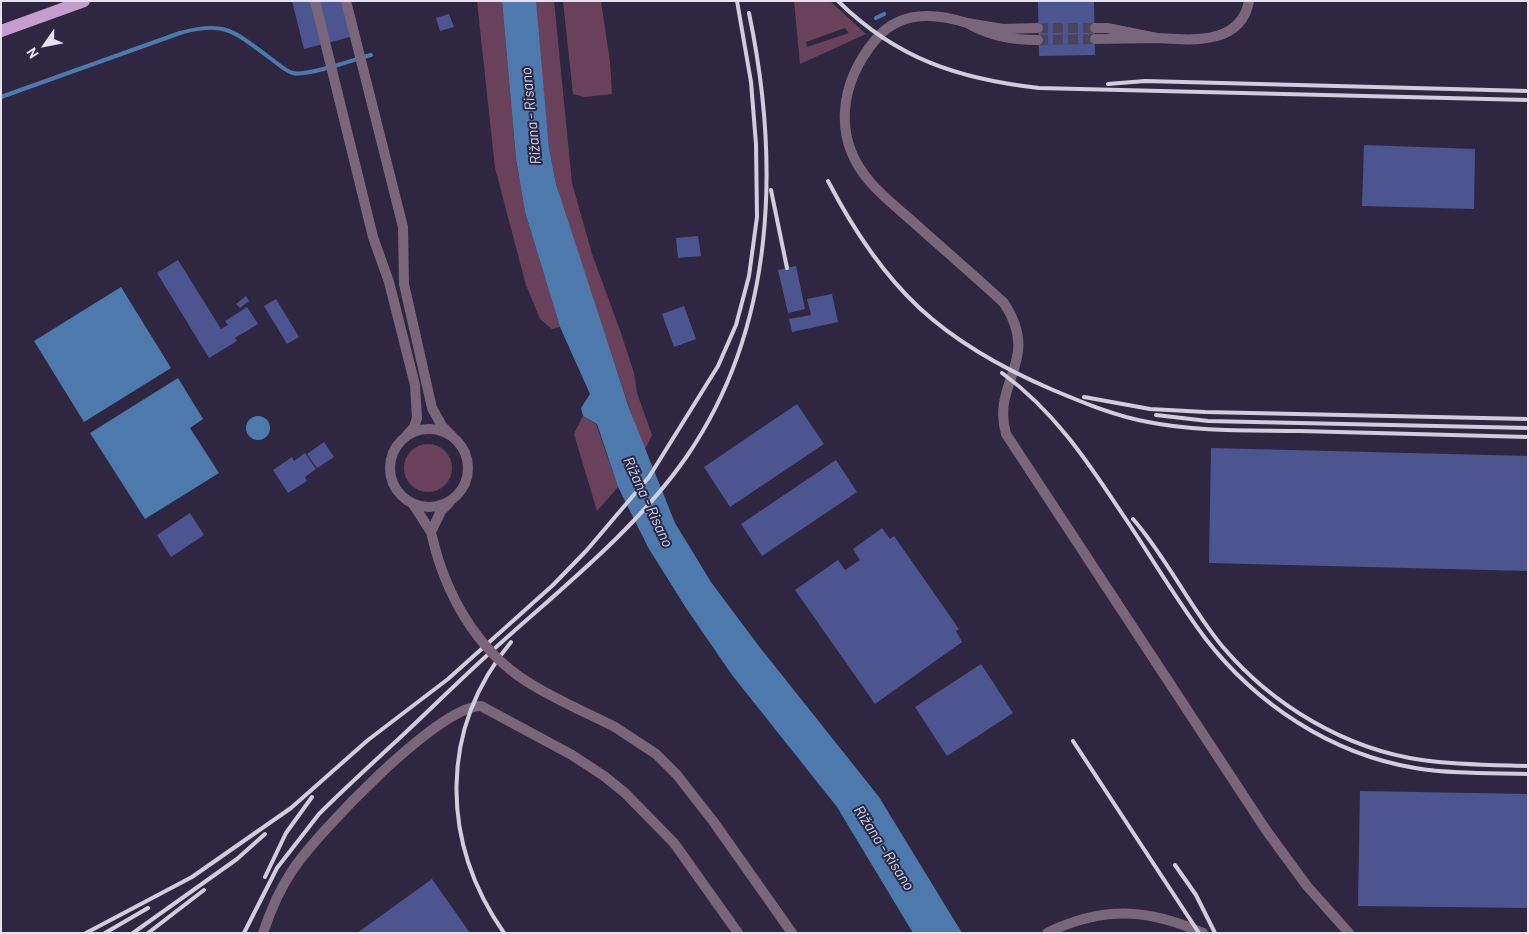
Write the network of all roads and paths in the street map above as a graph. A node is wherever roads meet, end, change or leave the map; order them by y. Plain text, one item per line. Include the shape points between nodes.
1 (84, 1) edge
2 (315, 1) edge
3 (346, 1) edge
4 (1248, 1) edge
5 (967, 23) junction
6 (1038, 28) tunnel mouth
7 (1095, 28) tunnel mouth
8 (1, 31) edge
9 (1157, 38) junction
10 (1095, 39) tunnel mouth
11 (1038, 40) tunnel mouth
12 (406, 436) junction
13 (452, 436) junction
14 (450, 502) junction
15 (412, 503) junction
16 (431, 534) junction
17 (263, 933) edge
18 (738, 933) edge
19 (792, 933) edge
20 (1047, 933) edge
21 (1203, 933) edge
22 (1349, 933) edge

1 - 8 main road
2 - 12 street via 373,237 389,282 416,385 417,418
3 - 13 street via 402,227 404,284 432,408
4 - 9 street via 1238,23 1216,38
5 - 6 street via 1004,29
5 - 11 street via 1004,38
5 - 22 street via 942,16 918,15 894,25 879,36 860,60 847,91 845,120 859,167 882,194 995,295 1011,314 1018,337 1018,359 1002,410 1002,422 1009,440 1266,830 1307,886
7 - 9 street
9 - 10 street
12 - 13 street via 415,431 433,429
12 - 15 street via 395,450 390,467 398,492
13 - 14 street via 466,453 469,464 465,486
14 - 15 street via 429,508
14 - 16 street via 441,511
15 - 16 street
16 - 19 street, bridge via 440,567 457,604 495,655 525,680 615,727 656,754 682,781
17 - 18 street via 292,871 331,822 373,780 440,725 464,709 481,706 572,756 625,793 674,843
20 - 21 street via 1110,912 1130,912 1167,920

